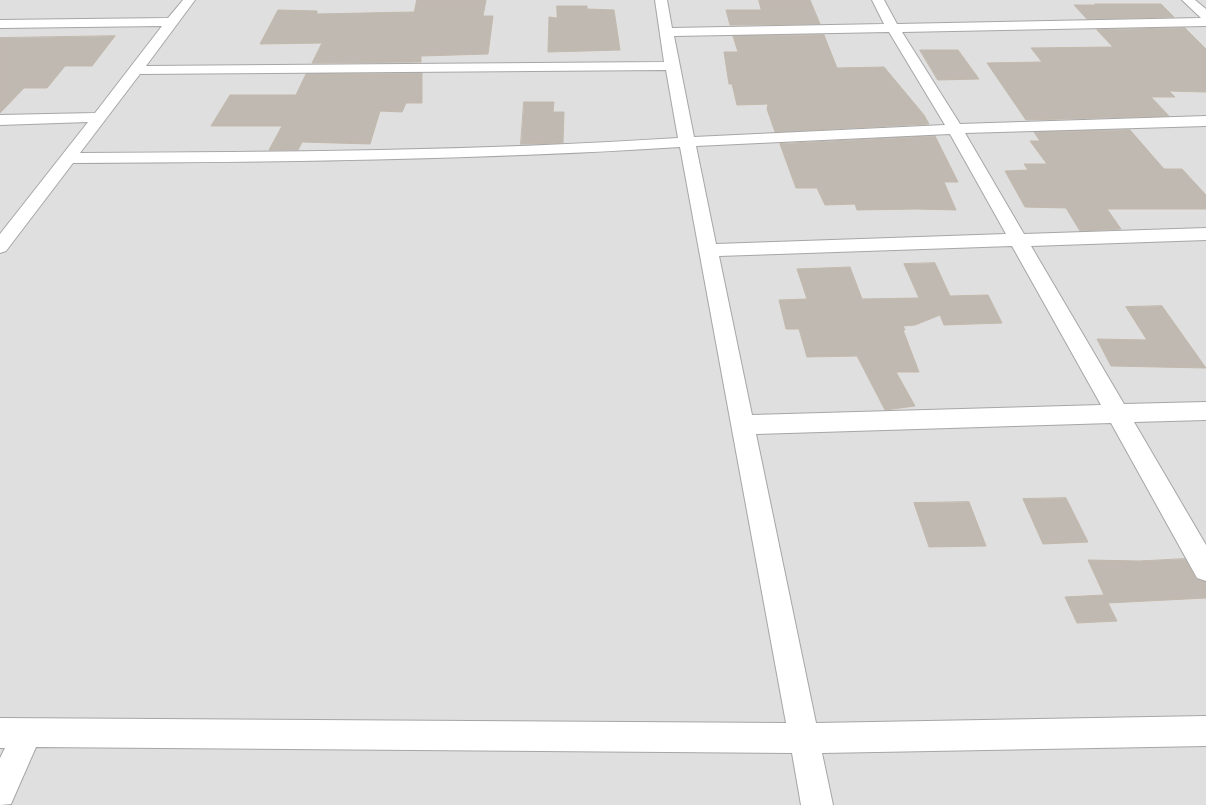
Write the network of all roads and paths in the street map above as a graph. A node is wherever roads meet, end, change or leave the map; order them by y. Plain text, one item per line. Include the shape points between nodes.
1 (189, 0) edge
2 (661, 0) edge
3 (878, 0) edge
4 (1188, 0) edge
5 (1206, 16) edge
6 (172, 22) junction
7 (1206, 22) edge
8 (0, 24) edge
9 (893, 28) junction
10 (666, 32) junction
11 (672, 66) junction
12 (136, 70) junction
13 (99, 118) junction
14 (0, 120) edge
15 (1206, 121) edge
16 (955, 129) junction
17 (687, 142) junction
18 (67, 158) junction
19 (1206, 234) edge
20 (1018, 239) junction
21 (3, 241) edge
22 (709, 250) junction
23 (1206, 411) edge
24 (1118, 414) junction
25 (743, 425) junction
26 (1206, 569) edge
27 (1206, 731) edge
28 (14, 732) edge
29 (805, 738) junction
30 (0, 793) edge
31 (817, 805) edge

1 - 6 street
2 - 10 street
3 - 9 street
4 - 5 street
6 - 8 street
6 - 12 street
7 - 9 street
9 - 10 street
9 - 16 street
10 - 11 street
11 - 12 street
11 - 17 street
12 - 13 street
13 - 14 street
13 - 18 street
15 - 16 street
16 - 17 street
16 - 20 street
17 - 18 street via 594,148 319,156
17 - 22 street
18 - 21 street
19 - 20 street
20 - 22 street
20 - 24 street
22 - 25 street
23 - 24 street
24 - 25 street
24 - 26 street
25 - 29 street
27 - 29 street
28 - 29 street
28 - 30 street
29 - 31 street

